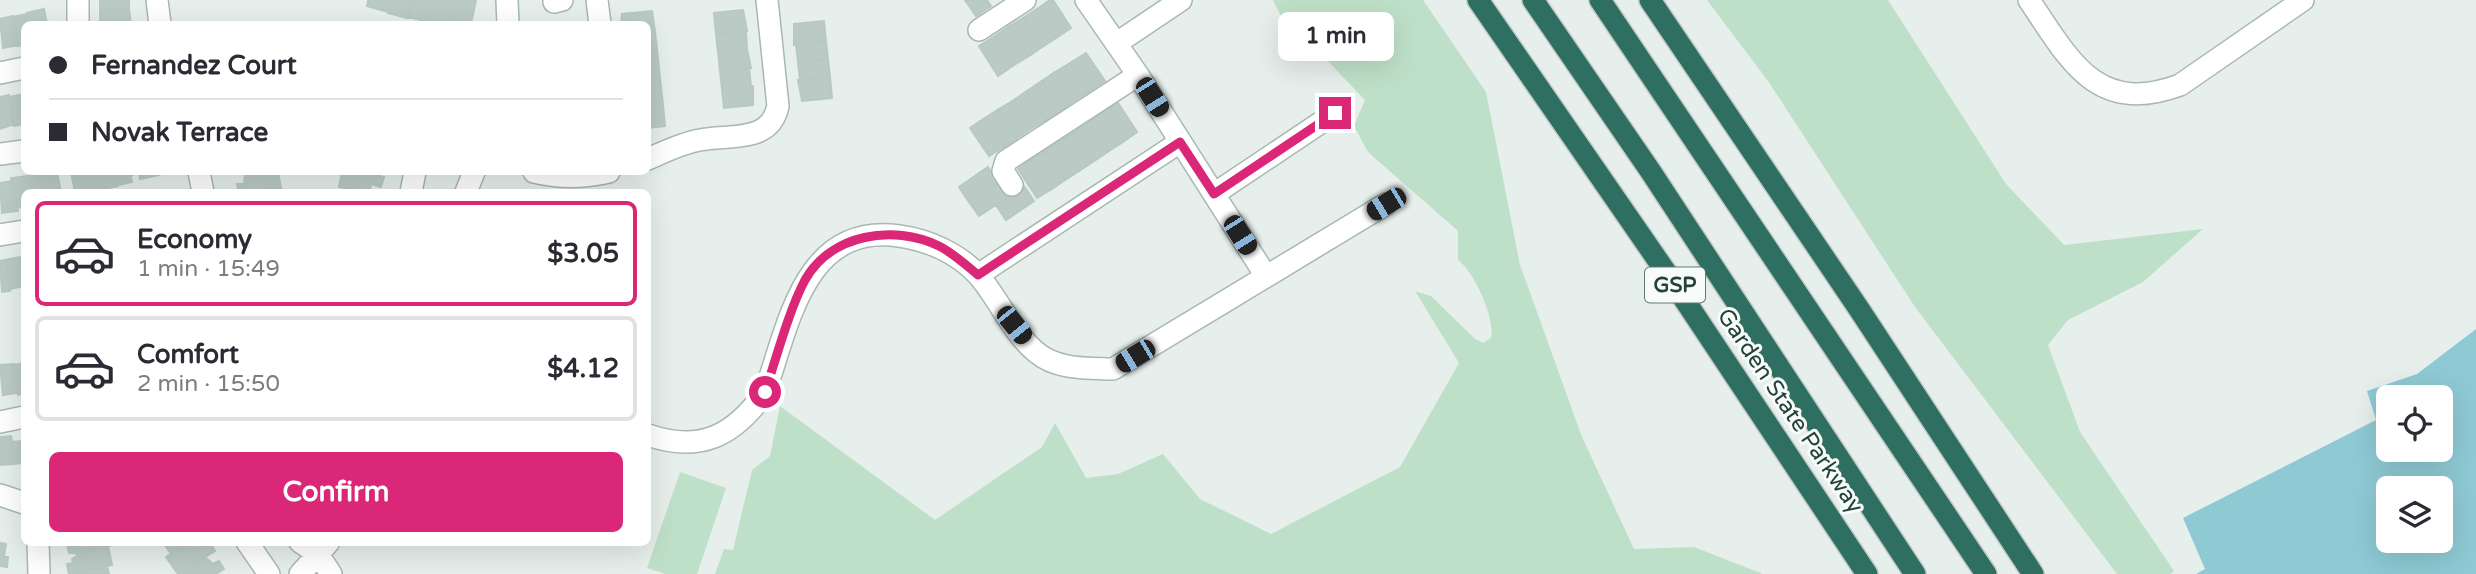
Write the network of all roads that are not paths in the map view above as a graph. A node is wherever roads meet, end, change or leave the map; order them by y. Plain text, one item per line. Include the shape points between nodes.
1 (78, 0) edge
2 (157, 0) edge
3 (507, 0) edge
4 (597, 0) edge
5 (767, 0) edge
6 (1025, 0) edge
7 (1086, 0) edge
8 (1181, 0) edge
9 (1478, 0) edge
10 (1533, 0) edge
11 (1600, 0) edge
12 (1650, 0) edge
13 (2029, 0) edge
14 (2303, 0) edge
15 (78, 21) edge
16 (160, 21) edge
17 (508, 21) edge
18 (600, 21) edge
19 (979, 30) dead end
20 (1117, 43) junction
21 (21, 69) edge
22 (0, 73) edge
23 (1138, 75) junction
24 (1335, 113) dead end
25 (1180, 142) junction
26 (21, 152) edge
27 (0, 155) edge
28 (651, 158) edge
29 (551, 175) edge
30 (593, 175) edge
31 (1012, 185) dead end
32 (1214, 194) junction
33 (1386, 204) dead end
34 (21, 232) edge
35 (0, 236) edge
36 (978, 275) junction
37 (1266, 276) junction
38 (21, 418) edge
39 (0, 422) edge
40 (651, 436) edge
41 (0, 495) edge
42 (21, 502) edge
43 (38, 546) edge
44 (250, 546) edge
45 (316, 546) edge
46 (39, 574) edge
47 (269, 574) edge
48 (300, 574) edge
49 (331, 574) edge
50 (1867, 574) edge
51 (1915, 574) edge
52 (1986, 574) edge
53 (2033, 574) edge

1 - 15 street
2 - 16 street
3 - 17 street
4 - 18 street
5 - 28 street via 776,117 758,133 698,140
6 - 19 street
7 - 20 street
8 - 20 street
9 - 50 highway, Garden State Parkway / GSP
10 - 51 highway, Garden State Parkway / GSP
11 - 52 highway
12 - 53 highway
13 - 14 street via 2063,50 2090,79 2132,96 2157,94 2180,85
20 - 23 street
21 - 22 street
23 - 25 street
23 - 31 street via 1006,161 1003,171
24 - 32 street
25 - 32 street
25 - 36 street
26 - 27 street
29 - 30 street
32 - 37 street
33 - 37 street
34 - 35 street
36 - 37 street via 1037,353 1066,368 1113,369
36 - 40 street via 938,246 914,238 889,234 840,244 820,260 805,281 765,392 747,415 708,440 669,443
38 - 39 street
41 - 42 street
43 - 46 street
44 - 47 street
45 - 48 street
45 - 49 street

